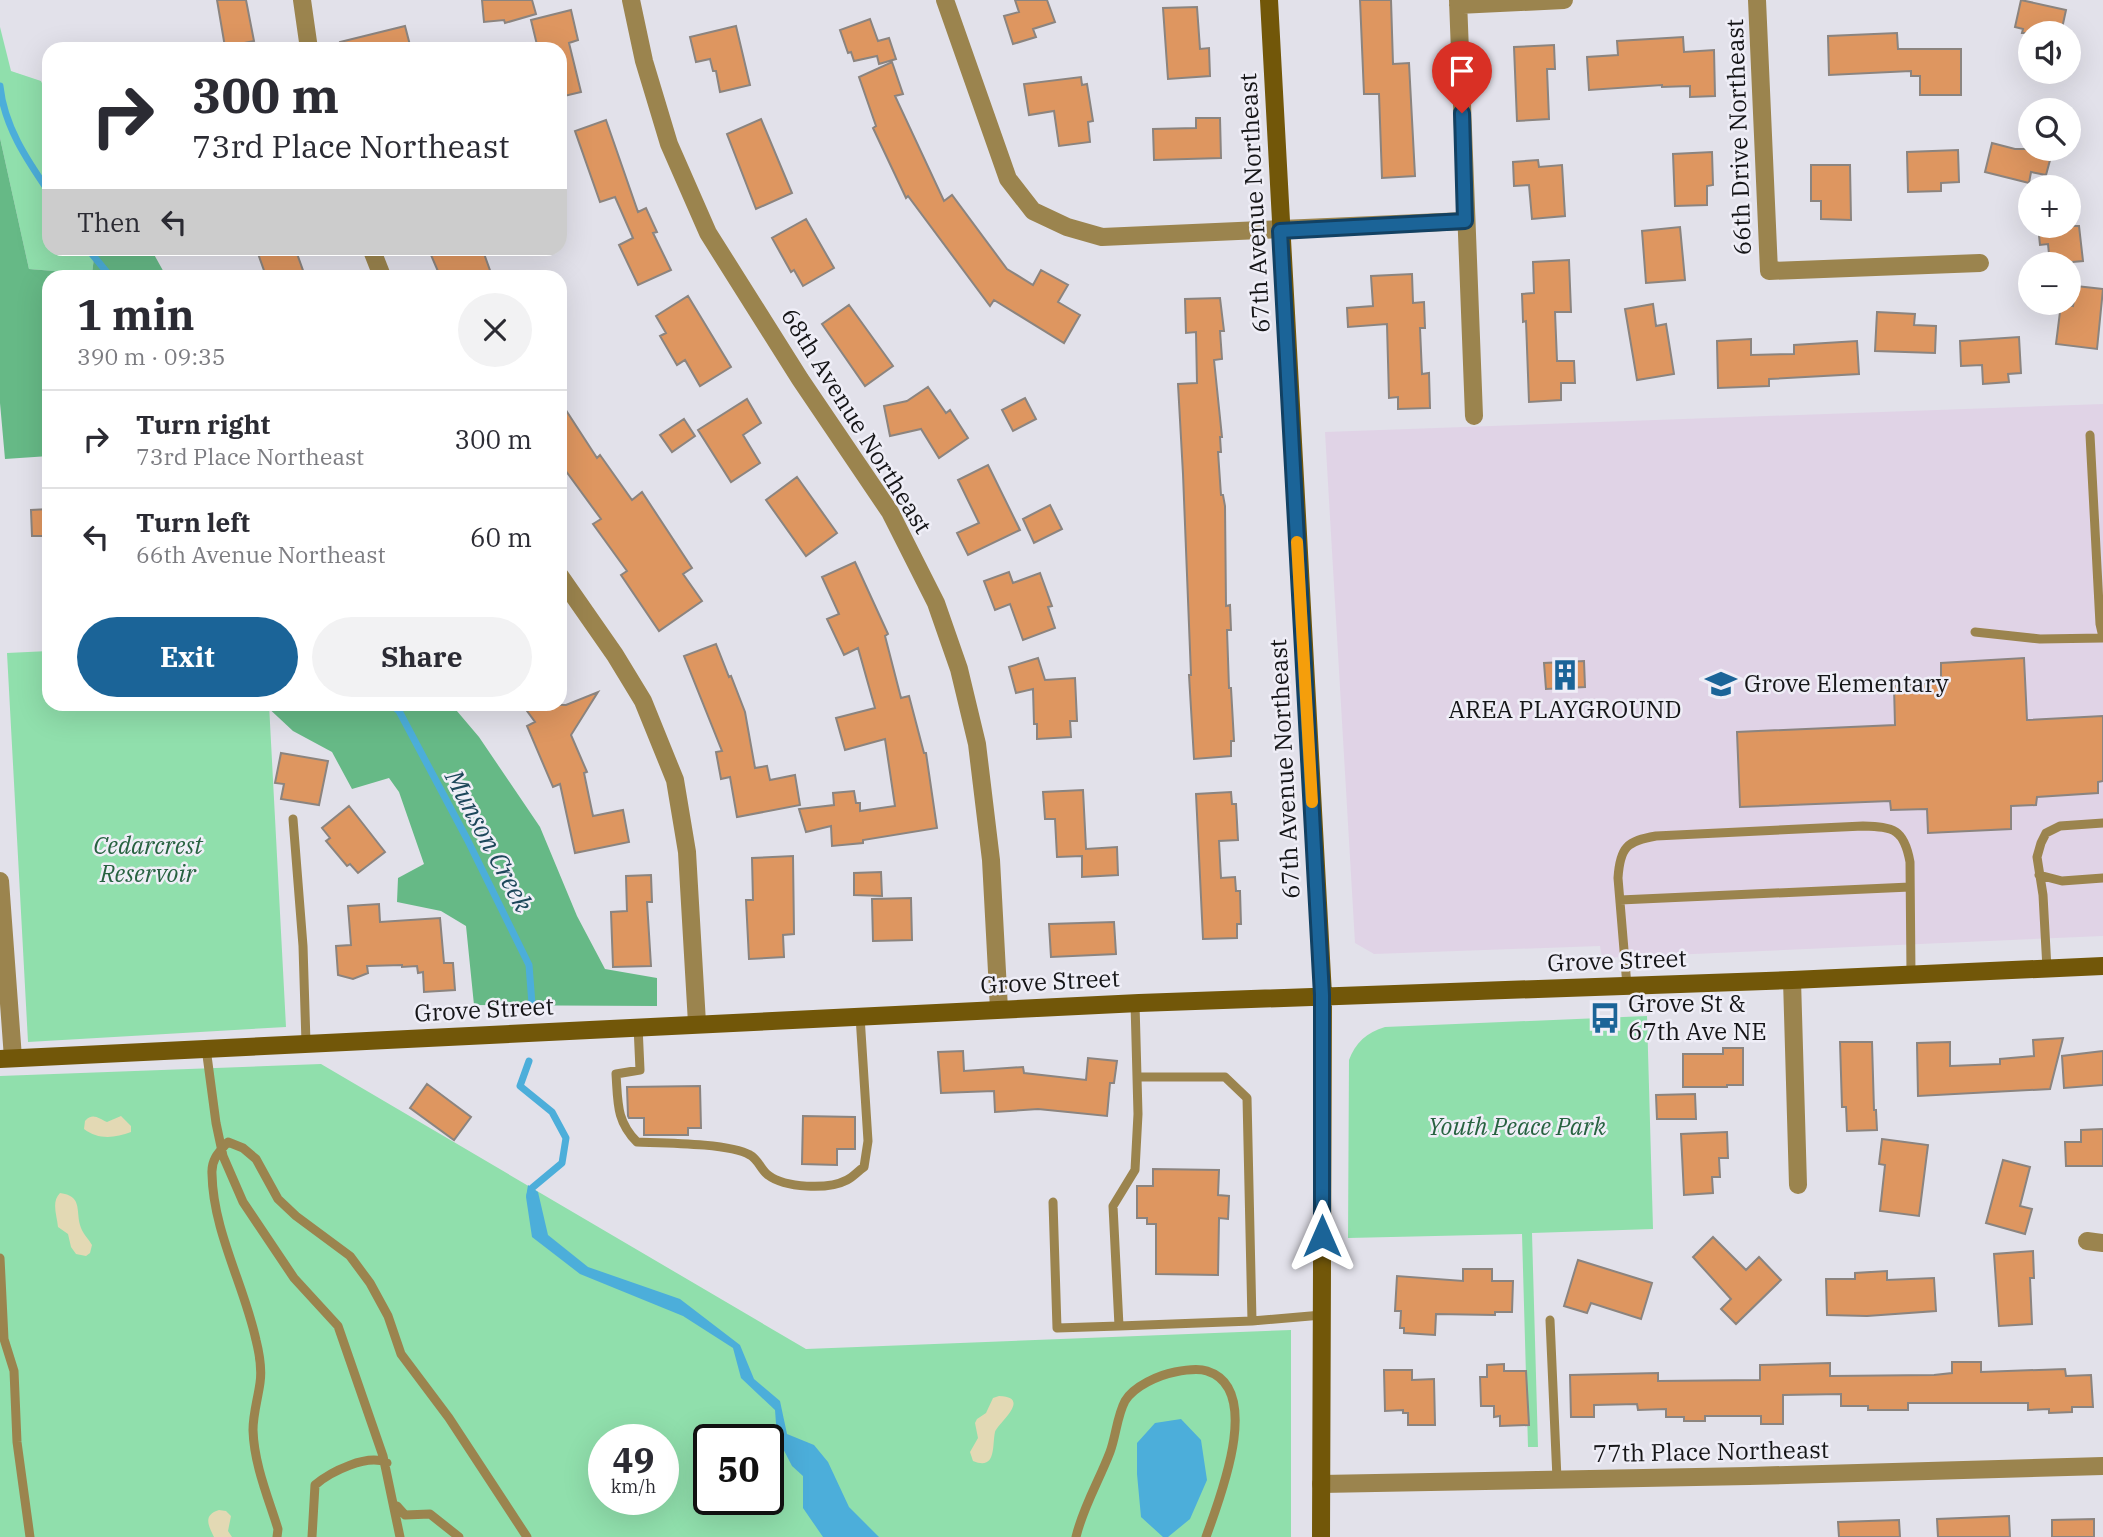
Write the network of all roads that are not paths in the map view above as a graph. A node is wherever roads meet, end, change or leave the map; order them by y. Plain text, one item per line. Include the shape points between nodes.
1 (302, 0) edge
2 (631, 0) edge
3 (945, 0) edge
4 (1269, 0) edge
5 (1564, 0) edge
6 (1757, 0) edge
7 (1458, 2) edge
8 (308, 42) edge
9 (1465, 221) junction
10 (1280, 231) junction
11 (1980, 262) dead end
12 (1474, 416) dead end
13 (2090, 435) dead end
14 (567, 586) edge
15 (1975, 632) dead end
16 (2103, 638) edge
17 (293, 819) dead end
18 (2103, 823) edge
19 (2039, 875) junction
20 (2103, 878) edge
21 (0, 881) edge
22 (1910, 887) junction
23 (1620, 900) junction
24 (2103, 967) edge
25 (2047, 969) junction
26 (1911, 975) junction
27 (1792, 980) junction
28 (1627, 986) junction
29 (1322, 995) junction
30 (1135, 1003) junction
31 (999, 1009) junction
32 (860, 1016) junction
33 (697, 1023) junction
34 (638, 1026) junction
35 (306, 1043) junction
36 (206, 1048) junction
37 (6, 1058) edge
38 (1137, 1077) junction
39 (222, 1149) junction
40 (1798, 1185) dead end
41 (1053, 1202) dead end
42 (0, 1258) edge
43 (1322, 1315) junction
44 (1550, 1320) dead end
45 (1252, 1321) junction
46 (1119, 1326) junction
47 (384, 1462) junction
48 (2103, 1466) edge
49 (1557, 1479) junction
50 (1321, 1484) junction
51 (30, 1537) edge
52 (277, 1537) edge
53 (312, 1537) edge
54 (400, 1537) edge
55 (459, 1537) edge
56 (527, 1537) edge
57 (1076, 1537) edge
58 (1206, 1537) edge
59 (1321, 1537) edge

1 - 8 street
2 - 31 street, 68th Avenue Northeast via 669,144 708,233 890,512 936,603 959,669 977,744 991,860
3 - 10 street via 1008,179 1034,211 1102,237
4 - 10 street, 67th Avenue Northeast
5 - 7 street
6 - 11 street, 66th Drive Northeast via 1769,271
7 - 9 street
9 - 10 street
9 - 12 street
10 - 29 street, 67th Avenue Northeast
13 - 16 lane
14 - 33 street via 643,701 675,780 687,852
15 - 16 lane via 2040,639
17 - 35 lane
18 - 19 lane via 2060,826 2046,833 2037,857
19 - 20 lane via 2062,881
19 - 25 lane
21 - 37 street
22 - 23 lane
22 - 23 lane via 1907,844 1897,832 1863,826 1636,839 1623,850 1619,862
22 - 26 lane
23 - 28 lane
24 - 25 street, Grove Street
25 - 26 street, Grove Street
26 - 27 street, Grove Street
27 - 28 street, Grove Street
27 - 40 street
28 - 29 street, Grove Street
29 - 30 street, Grove Street
29 - 43 street, 67th Avenue Northeast
30 - 31 street, Grove Street
30 - 38 lane
31 - 32 street, Grove Street
32 - 33 street, Grove Street
32 - 34 lane via 868,1141 864,1167 845,1181 822,1187 787,1183 768,1175 751,1155 727,1149 637,1142 626,1131 618,1111 616,1073 640,1070
33 - 34 street, Grove Street
34 - 35 street, Grove Street
35 - 36 street, Grove Street
36 - 37 street, Grove Street
36 - 39 lane
38 - 45 lane via 1224,1077 1247,1098
38 - 46 lane via 1135,1170 1113,1206
39 - 47 lane via 243,1202 294,1278 338,1326
39 - 52 lane via 211,1171 215,1202 256,1342 261,1380 253,1430
39 - 56 lane via 228,1142 243,1148 256,1159 278,1199 351,1256 388,1316 401,1354
41 - 46 lane via 1057,1328
42 - 51 lane via 4,1339 14,1371 17,1442
43 - 45 lane
43 - 50 street, 67th Avenue Northeast
44 - 49 lane
45 - 46 lane
47 - 53 lane via 355,1464 315,1485
47 - 54 lane
47 - 55 lane via 390,1464 398,1508 405,1515 429,1514
48 - 49 street, 77th Place Northeast
49 - 50 street, 77th Place Northeast
50 - 59 street, 67th Avenue Northeast
57 - 58 lane via 1126,1400 1155,1379 1187,1370 1206,1370 1223,1380 1236,1408 1225,1483

